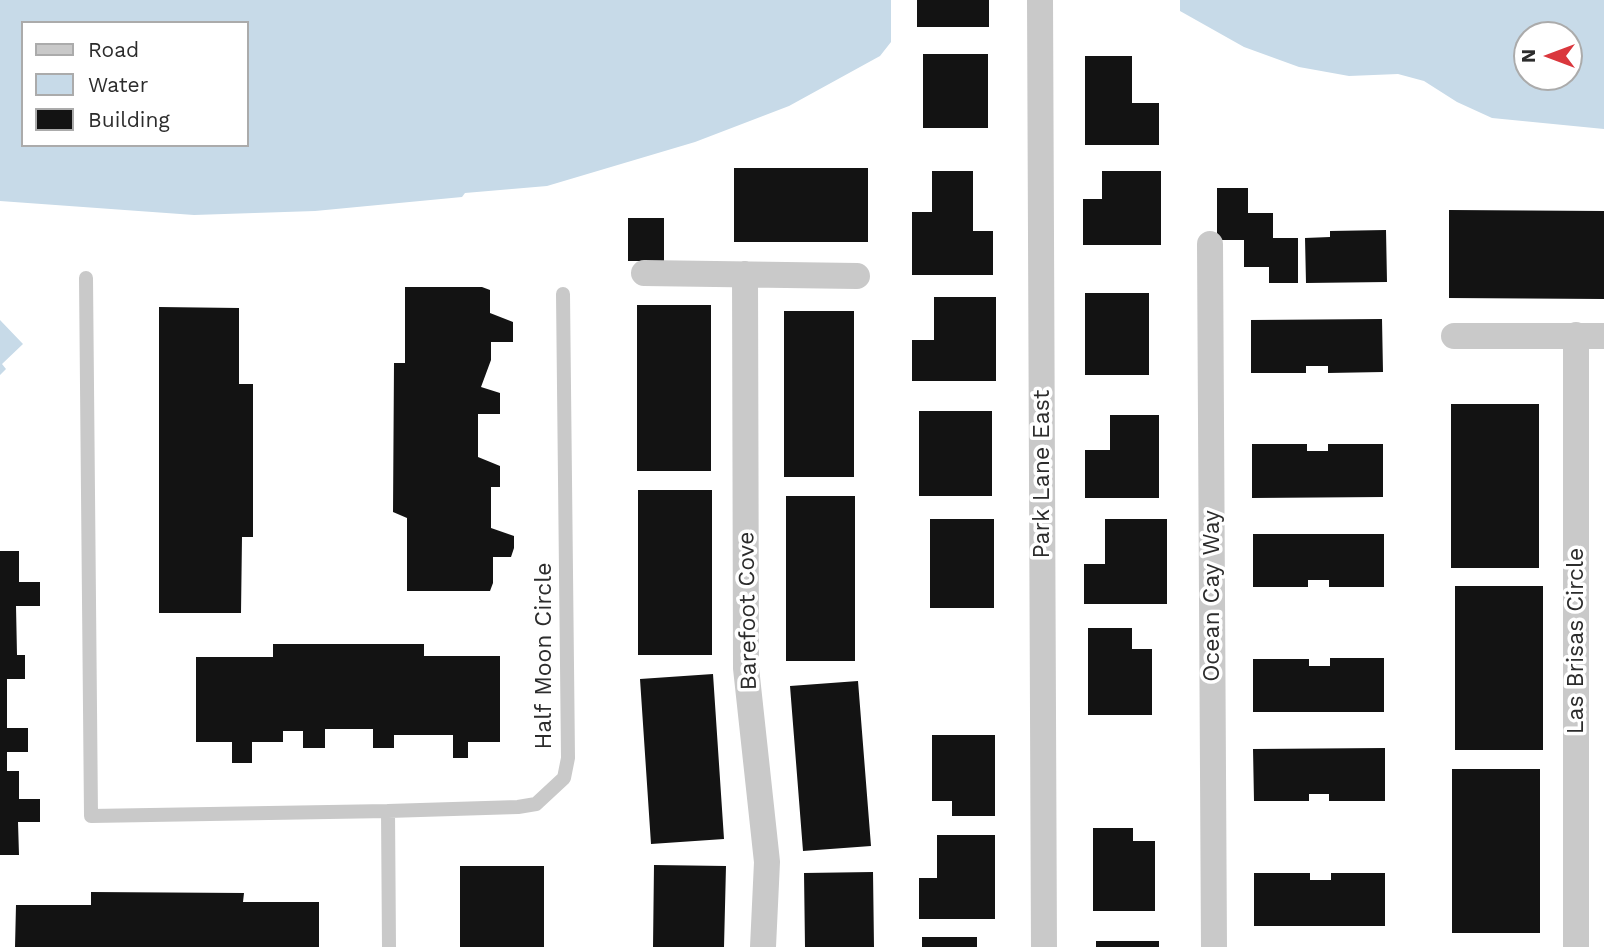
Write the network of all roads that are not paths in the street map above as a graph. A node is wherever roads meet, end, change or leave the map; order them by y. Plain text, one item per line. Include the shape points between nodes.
1 (1040, 0) edge
2 (1210, 244) dead end
3 (644, 273) dead end
4 (745, 274) junction
5 (858, 276) dead end
6 (86, 278) dead end
7 (563, 294) dead end
8 (1576, 335) junction
9 (1454, 336) dead end
10 (1604, 336) edge
11 (388, 811) junction
12 (389, 947) edge
13 (763, 947) edge
14 (1044, 947) edge
15 (1214, 947) edge
16 (1576, 947) edge

1 - 14 street, Park Lane East
2 - 15 street, Ocean Cay Way
3 - 4 street
4 - 5 street
4 - 13 street, Barefoot Cove via 746,668 767,862
6 - 11 lane, Half Moon Circle via 92,816
7 - 11 lane, Half Moon Circle via 568,758 564,778 536,804
8 - 9 street
8 - 10 street
8 - 16 street, Las Brisas Circle
11 - 12 lane

